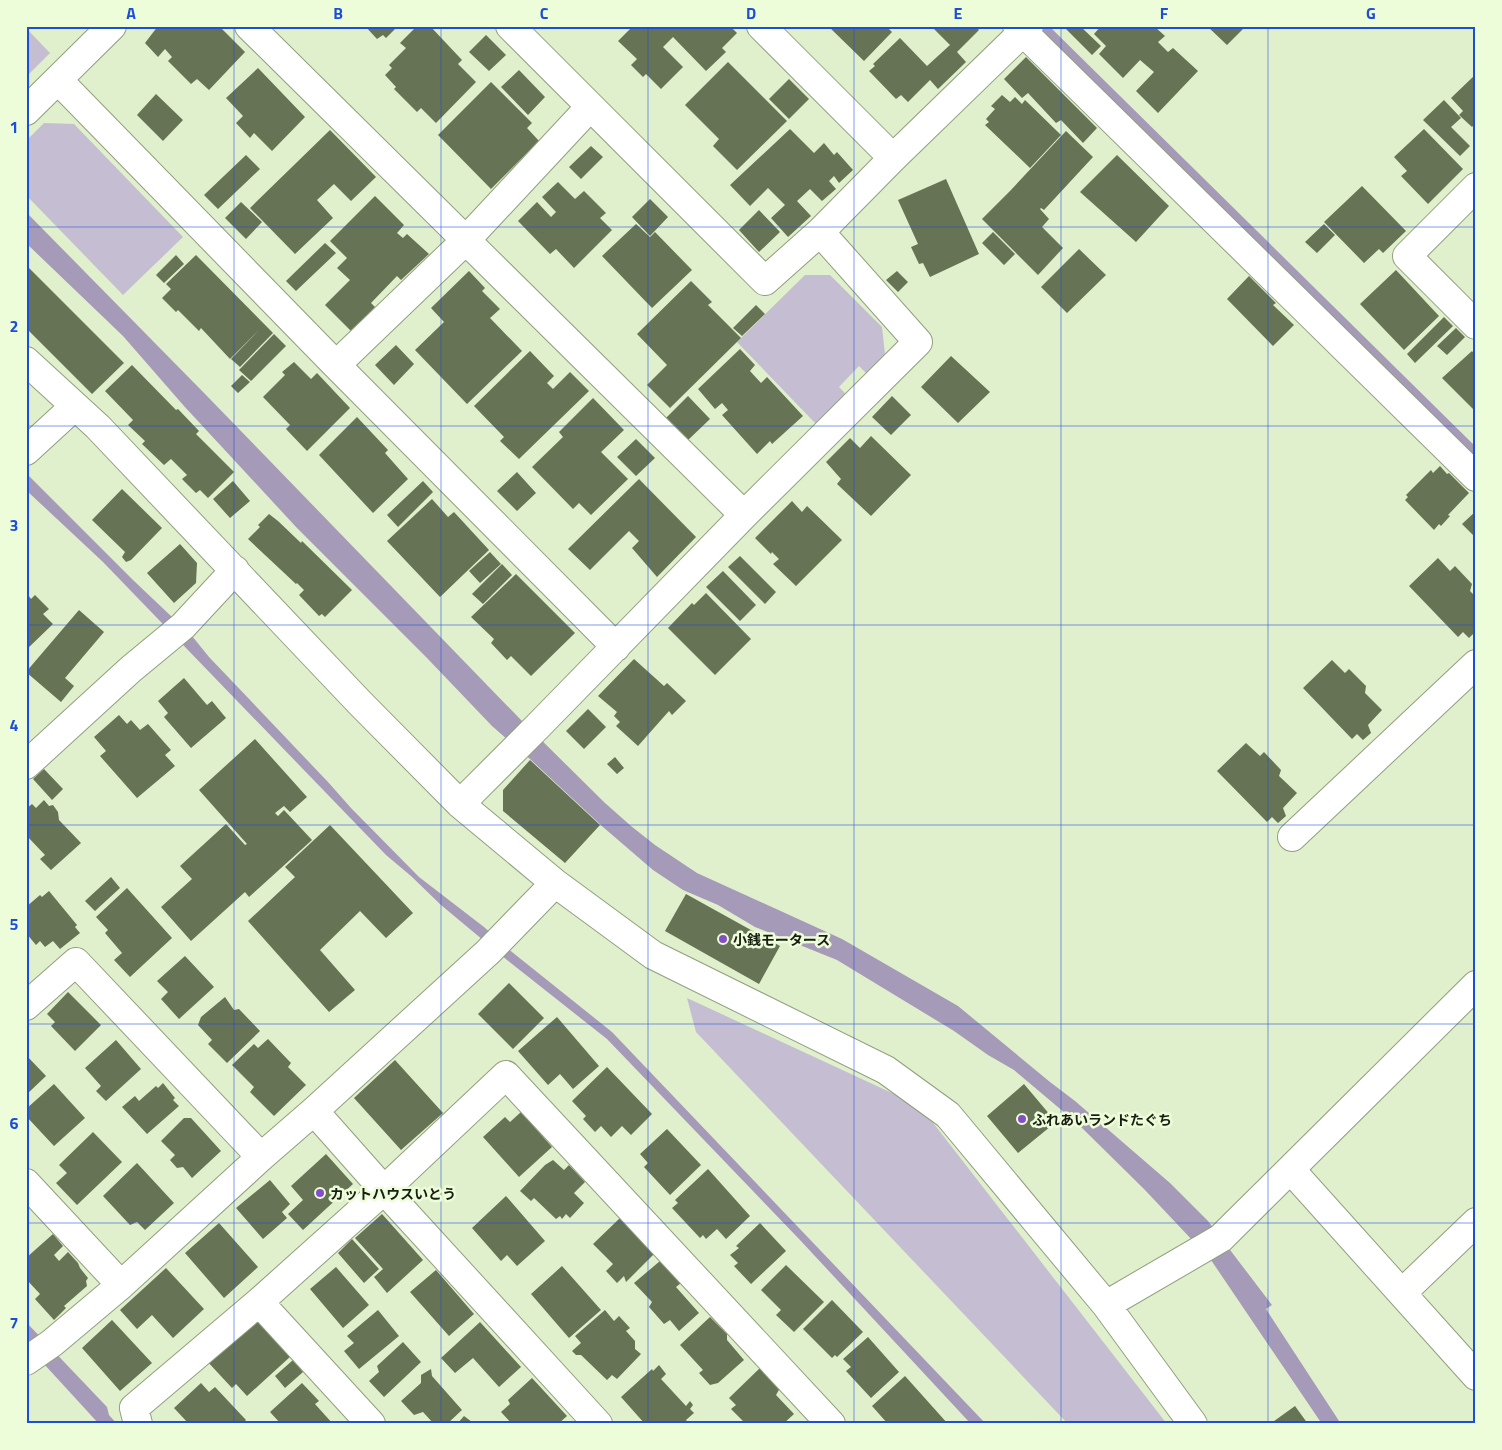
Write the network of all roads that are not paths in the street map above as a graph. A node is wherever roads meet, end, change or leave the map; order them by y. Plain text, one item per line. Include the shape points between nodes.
1 (112, 26) edge
2 (249, 26) edge
3 (510, 26) edge
4 (761, 26) edge
5 (1024, 28) edge
6 (58, 80) junction
7 (590, 107) junction
8 (26, 111) edge
9 (893, 158) junction
10 (1476, 187) edge
11 (820, 232) junction
12 (465, 241) junction
13 (1476, 325) edge
14 (26, 361) edge
15 (336, 365) junction
16 (76, 406) junction
17 (26, 451) edge
18 (1476, 477) edge
19 (744, 515) junction
20 (235, 570) junction
21 (616, 647) junction
22 (1476, 664) edge
23 (26, 765) edge
24 (460, 804) junction
25 (1292, 838) dead end
26 (555, 883) junction
27 (1476, 985) edge
28 (26, 1006) edge
29 (314, 1111) junction
30 (261, 1157) junction
31 (1291, 1170) junction
32 (26, 1183) edge
33 (384, 1190) junction
34 (1476, 1222) edge
35 (121, 1285) junction
36 (1402, 1293) junction
37 (259, 1302) junction
38 (1106, 1305) junction
39 (37, 1354) edge
40 (1476, 1376) edge
41 (138, 1424) edge
42 (372, 1424) edge
43 (598, 1424) edge
44 (831, 1424) edge
45 (1193, 1424) edge

1 - 6 street
2 - 12 street
3 - 7 street
4 - 9 street
5 - 9 street
5 - 18 street
6 - 8 street
6 - 15 street
7 - 11 street via 765,282
7 - 12 street
9 - 11 street
10 - 13 street via 1407,256
11 - 19 street via 918,342
12 - 15 street
12 - 19 street
14 - 16 street
15 - 21 street
16 - 17 street
16 - 20 street
19 - 21 street
20 - 23 street via 175,633
20 - 24 street
21 - 24 street
22 - 25 street
24 - 26 street
26 - 29 street via 495,944
26 - 38 street via 653,955 886,1070 948,1115
27 - 31 street
28 - 30 street via 76,962
29 - 30 street
29 - 33 street
30 - 35 street
31 - 36 street
31 - 38 street via 1221,1238
32 - 35 street
33 - 37 street
33 - 43 street
33 - 44 street via 506,1075
34 - 36 street
35 - 39 street
36 - 40 street
37 - 41 street via 134,1408
37 - 42 street
38 - 45 street

